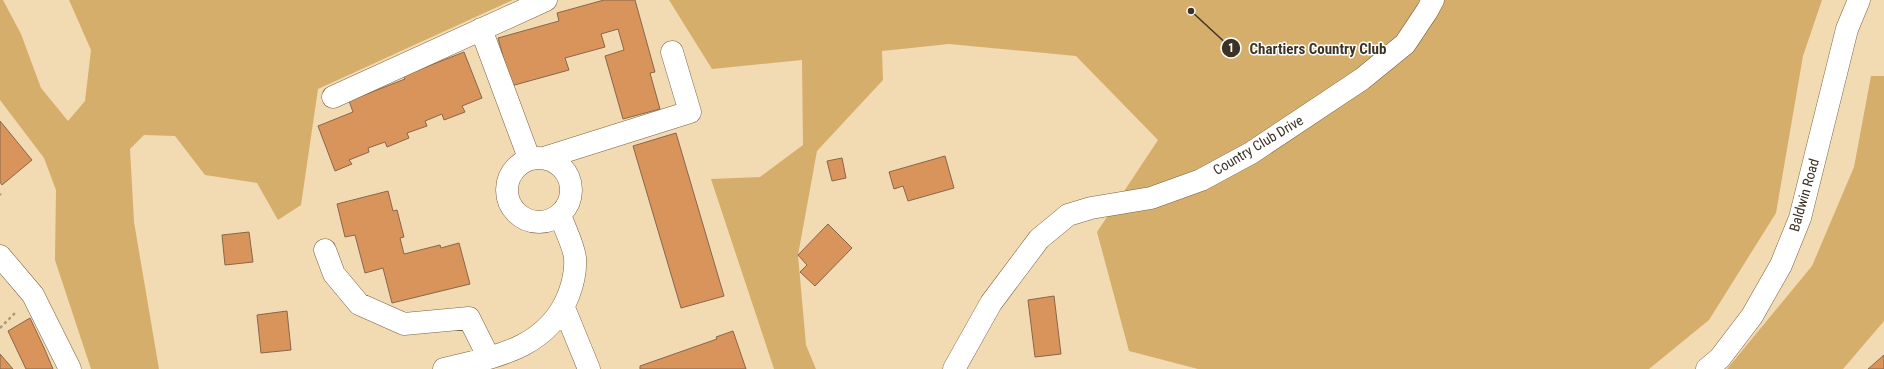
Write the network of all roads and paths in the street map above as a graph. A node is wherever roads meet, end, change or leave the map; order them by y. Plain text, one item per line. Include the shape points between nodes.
1 (546, 0) edge
2 (1432, 0) edge
3 (1859, 0) edge
4 (482, 29) junction
5 (672, 52) dead end
6 (332, 98) dead end
7 (537, 158) junction
8 (560, 215) junction
9 (325, 250) dead end
10 (0, 256) edge
11 (564, 308) junction
12 (489, 358) junction
13 (70, 369) edge
14 (444, 369) edge
15 (589, 369) edge
16 (954, 369) edge
17 (1707, 369) edge

1 - 4 street
2 - 16 street, Country Club Drive via 1405,44 1362,79 1251,153 1201,180 1151,198 1068,214 1039,239 991,303
3 - 17 street, Baldwin Road via 1847,29 1800,218 1781,265 1752,316 1720,358
4 - 6 street
4 - 7 street
5 - 7 street via 690,112
7 - 8 street via 557,163 566,171 572,187 569,203
7 - 8 street via 519,164 508,178 508,201 517,214 528,221 542,222
8 - 11 street via 575,258 574,281
9 - 12 street via 334,274 359,304 404,324 469,318
10 - 13 street via 33,295
11 - 12 street via 538,337 512,351
11 - 15 street
12 - 14 street

